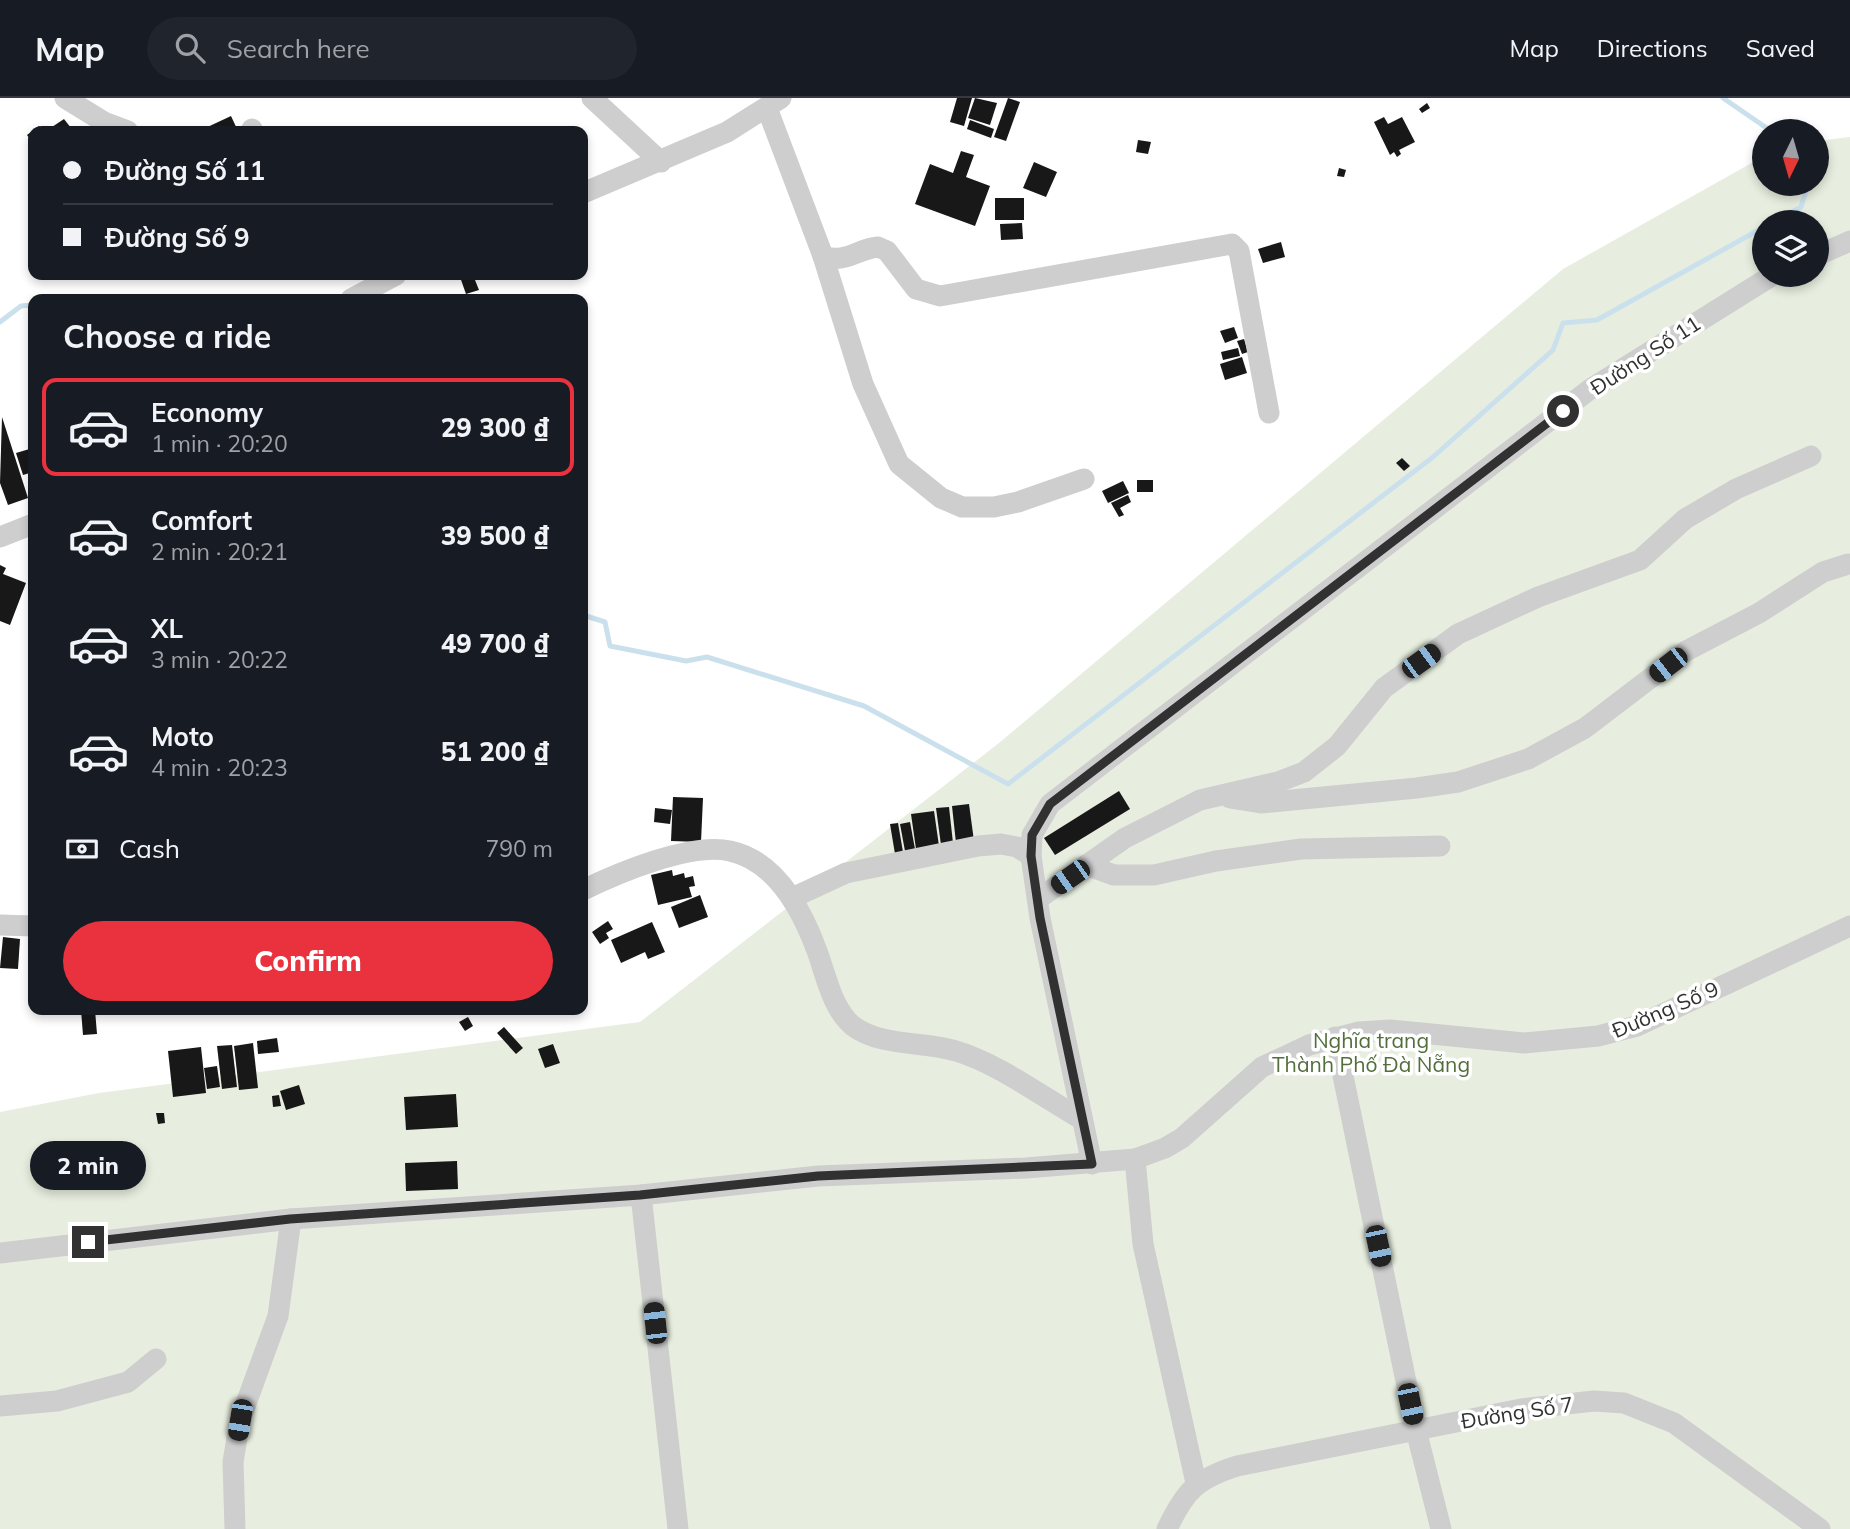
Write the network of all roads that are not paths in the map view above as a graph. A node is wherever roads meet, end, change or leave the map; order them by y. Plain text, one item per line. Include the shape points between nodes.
1 (65, 98) edge
2 (592, 98) edge
3 (774, 103) edge
4 (115, 126) edge
5 (662, 162) junction
6 (588, 191) edge
7 (1850, 241) edge
8 (1829, 250) edge
9 (823, 256) junction
10 (387, 280) edge
11 (1754, 287) edge
12 (360, 294) edge
13 (1269, 413) dead end
14 (1811, 456) dead end
15 (1084, 479) dead end
16 (28, 531) edge
17 (0, 537) edge
18 (1848, 564) dead end
19 (1216, 796) junction
20 (1440, 846) dead end
21 (1031, 856) junction
22 (1086, 865) junction
23 (588, 888) edge
24 (792, 898) junction
25 (1038, 899) junction
26 (0, 925) edge
27 (28, 926) edge
28 (1850, 926) edge
29 (1335, 1037) junction
30 (1081, 1119) junction
31 (1135, 1159) junction
32 (1092, 1164) junction
33 (640, 1195) junction
34 (290, 1219) junction
35 (0, 1253) edge
36 (156, 1359) dead end
37 (0, 1405) edge
38 (1416, 1430) junction
39 (1196, 1483) junction
40 (235, 1529) edge
41 (678, 1529) edge
42 (1167, 1529) edge
43 (1441, 1529) edge
44 (1820, 1529) edge

1 - 4 street
2 - 5 street
3 - 5 street via 727,132
3 - 9 street
5 - 6 street
7 - 8 street
9 - 13 street via 835,261 878,247 887,251 916,289 940,296 1232,244 1239,251
9 - 15 street via 863,383 899,464 941,498 962,506 1018,502
10 - 12 street
11 - 21 street, Đường Số 11 via 1589,390 1050,804 1032,835
14 - 19 street via 1736,489 1685,520 1640,560 1538,597 1458,634 1384,688 1336,746 1304,772
16 - 17 street
18 - 19 street via 1823,572 1759,613 1686,651 1585,728 1528,759 1458,782 1417,788 1261,803
19 - 22 street via 1125,838
20 - 22 street via 1301,849 1154,874 1114,875
21 - 24 street via 1017,847 978,846 846,873
21 - 25 street, Đường Số 11
22 - 25 street
23 - 24 street via 629,867 706,850 729,851 769,873
24 - 30 street via 841,1014 855,1027 878,1037 955,1051
25 - 30 street, Đường Số 11
26 - 27 street
28 - 29 street, Đường Số 9 via 1637,1026 1598,1036 1524,1043 1390,1030
29 - 31 street, Đường Số 9 via 1262,1067 1182,1138
29 - 38 street
30 - 32 street, Đường Số 11
31 - 32 street, Đường Số 9
31 - 39 street via 1143,1244
32 - 33 street, Đường Số 9 via 818,1176
33 - 34 street, Đường Số 9
33 - 41 street
34 - 35 street, Đường Số 9
34 - 40 street via 278,1316 240,1420 233,1462
36 - 37 street via 128,1382 57,1401
38 - 39 street, Đường Số 7 via 1237,1466
38 - 43 street
38 - 44 street, Đường Số 7 via 1558,1403 1624,1403 1674,1423
39 - 42 street

